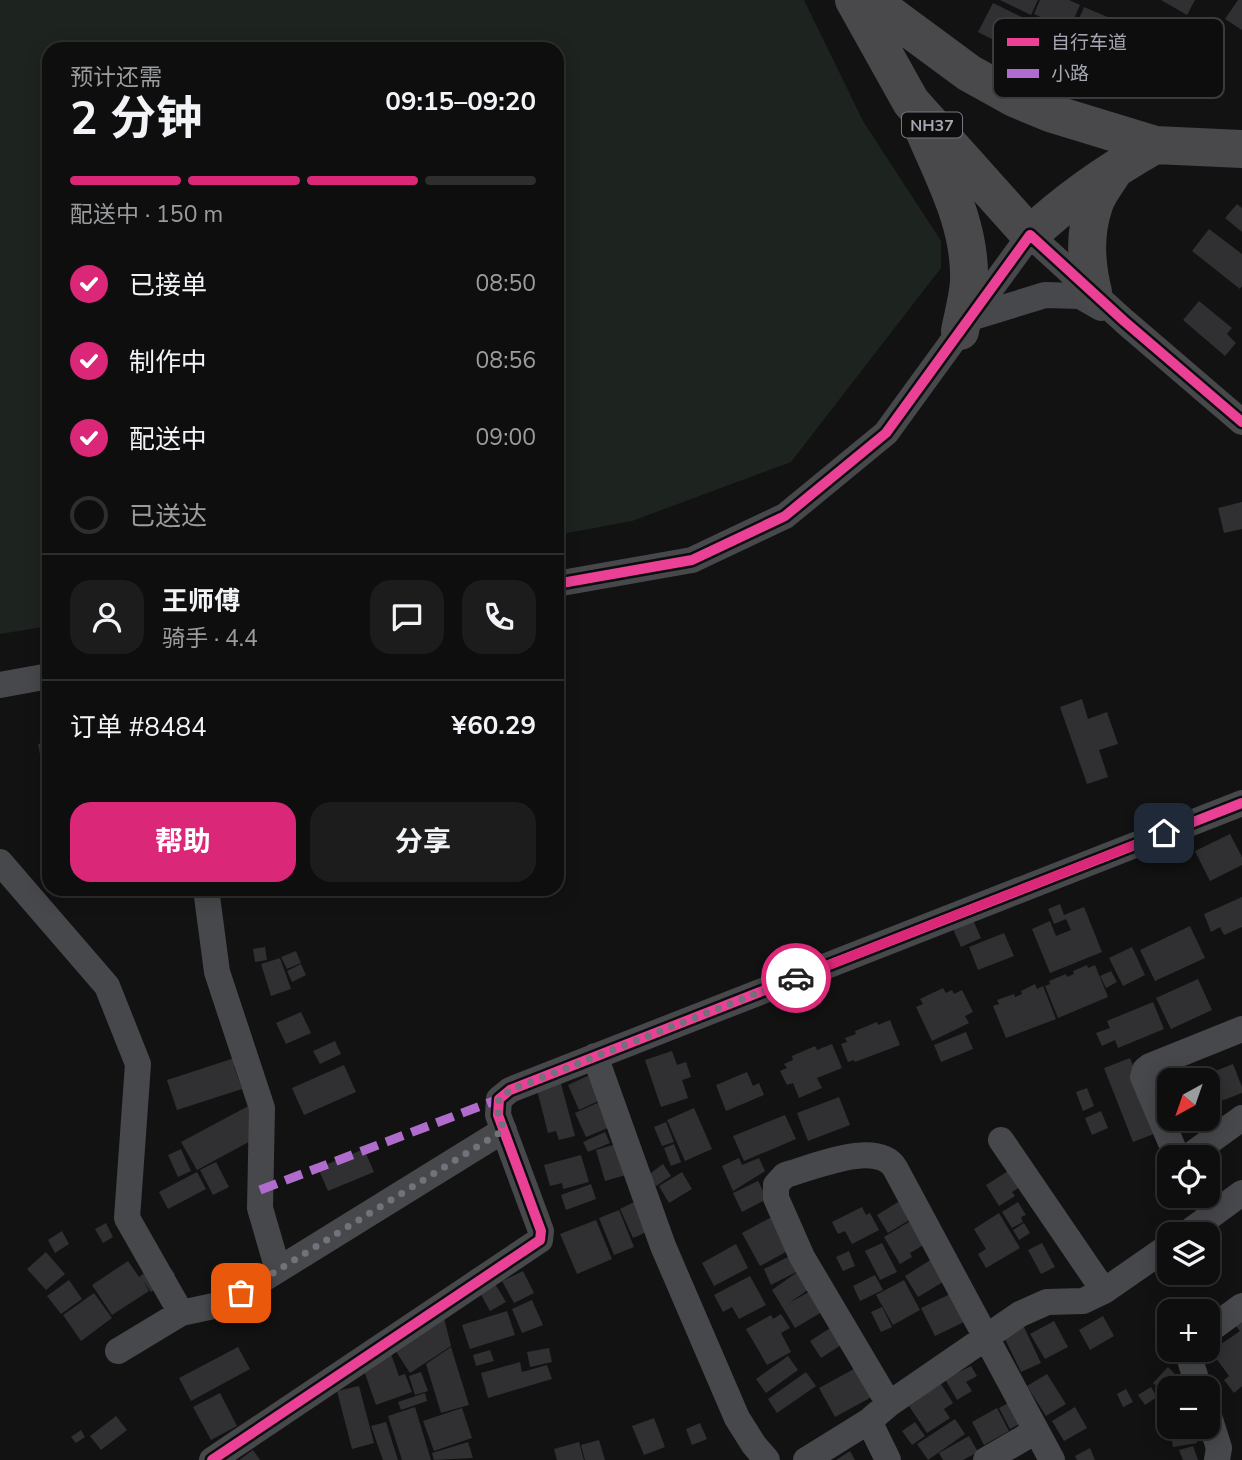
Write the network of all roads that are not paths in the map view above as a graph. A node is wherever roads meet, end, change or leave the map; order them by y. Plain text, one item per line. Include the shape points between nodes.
1 (854, 0) edge
2 (870, 0) edge
3 (993, 87) edge
4 (1012, 98) edge
5 (911, 102) junction
6 (1155, 145) junction
7 (1242, 149) edge
8 (1116, 167) junction
9 (1030, 235) junction
10 (1093, 292) junction
11 (1124, 321) junction
12 (965, 324) junction
13 (1242, 422) edge
14 (564, 583) edge
15 (42, 677) edge
16 (0, 685) edge
17 (1242, 803) edge
18 (0, 862) edge
19 (207, 896) edge
20 (1242, 1029) edge
21 (595, 1056) junction
22 (1242, 1118) edge
23 (504, 1130) junction
24 (1001, 1140) dead end
25 (1172, 1145) edge
26 (1205, 1145) edge
27 (1242, 1193) edge
28 (1202, 1222) edge
29 (1157, 1254) edge
30 (278, 1270) junction
31 (1104, 1291) junction
32 (1242, 1306) edge
33 (181, 1313) junction
34 (1220, 1322) edge
35 (987, 1337) junction
36 (118, 1351) dead end
37 (889, 1404) junction
38 (869, 1421) junction
39 (1036, 1431) junction
40 (1216, 1439) edge
41 (212, 1460) edge
42 (767, 1460) edge
43 (806, 1460) edge
44 (888, 1460) edge
45 (986, 1460) edge
46 (1052, 1460) edge
47 (1217, 1460) edge

1 - 5 highway, NH37
2 - 3 highway
4 - 6 highway
5 - 9 highway, NH37
5 - 12 highway via 963,223 969,284
6 - 7 highway
6 - 8 highway
8 - 9 highway via 1057,209
8 - 10 highway via 1094,204 1087,240 1086,265
9 - 10 street
9 - 12 street
10 - 11 street
11 - 12 street via 1080,296 1045,295
11 - 13 street
12 - 14 street via 886,433 785,516 692,560
15 - 16 street
17 - 21 street
18 - 33 street via 107,986 138,1064 127,1218
19 - 30 street via 217,972 262,1108 260,1208
20 - 25 street via 1145,1070 1143,1077
21 - 23 street via 510,1090 499,1099 498,1115
21 - 42 street via 663,1246 737,1418
22 - 26 street
23 - 30 street
23 - 41 street via 541,1231 540,1240
24 - 31 street
27 - 28 street
29 - 31 street
30 - 33 street via 223,1304
31 - 35 street via 1083,1301 1047,1302
32 - 34 street
33 - 36 street
35 - 37 street
35 - 37 street via 891,1161 863,1154 785,1175 776,1185 776,1198 802,1257
35 - 39 street
37 - 38 street
38 - 43 street
38 - 44 street
39 - 45 street
39 - 46 street
40 - 47 street

